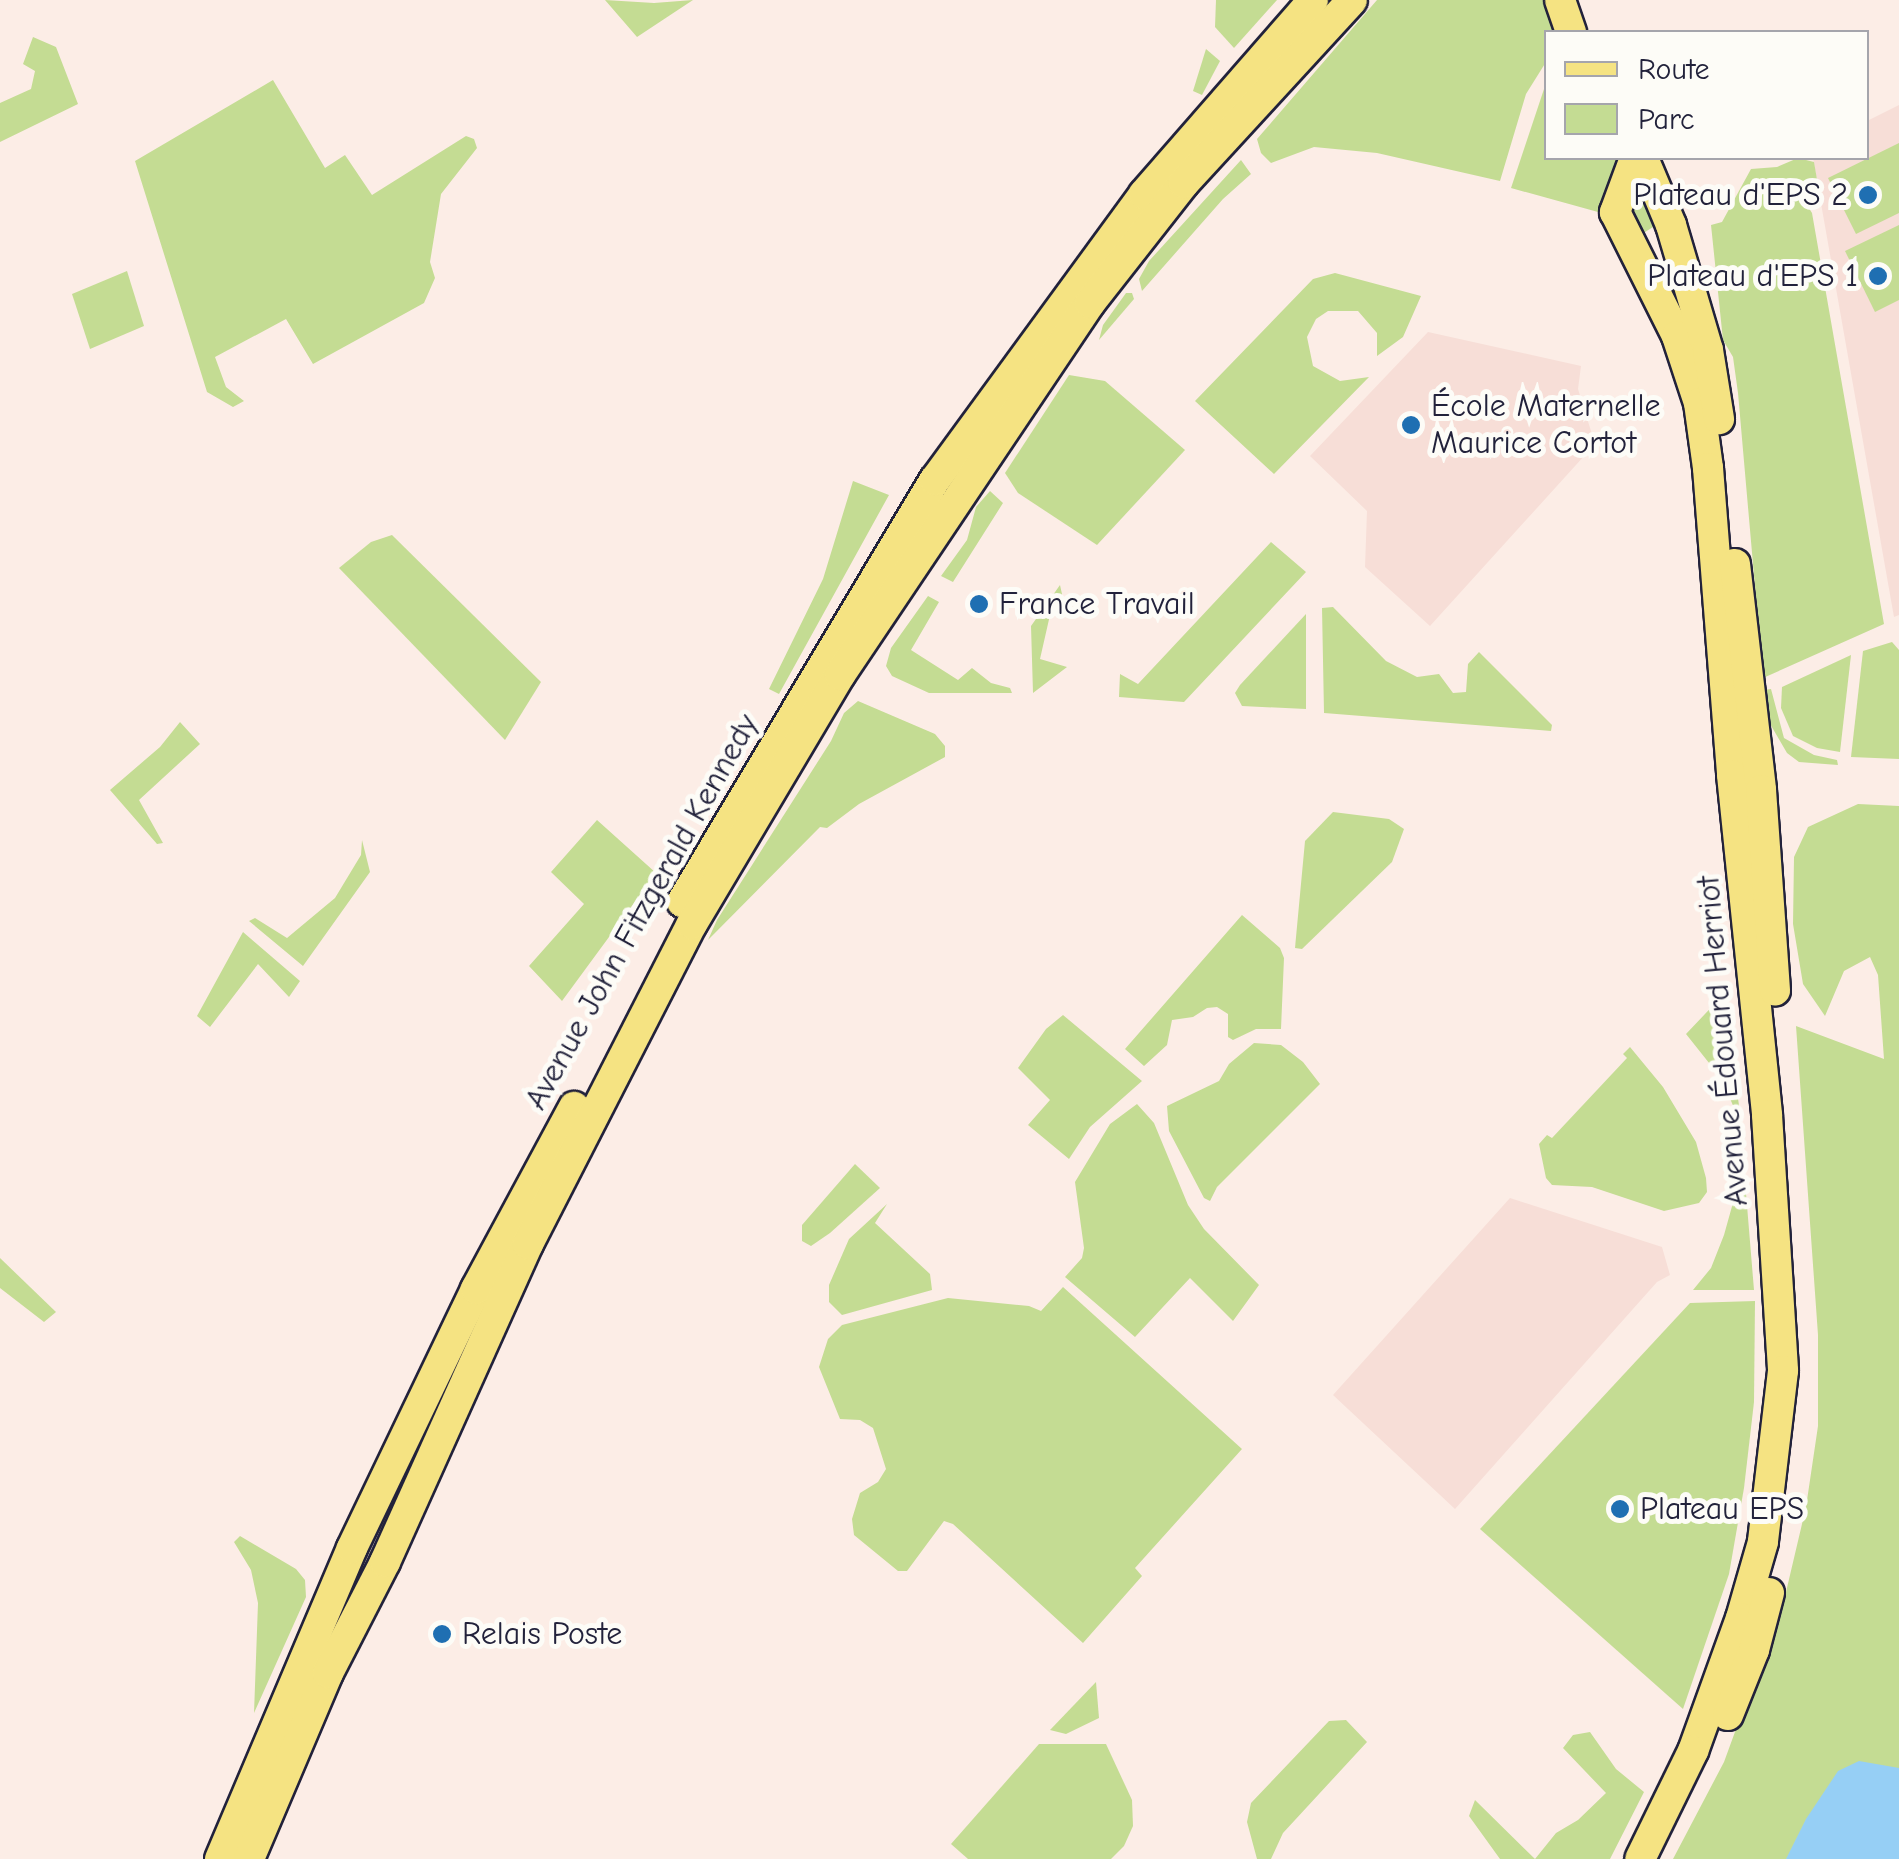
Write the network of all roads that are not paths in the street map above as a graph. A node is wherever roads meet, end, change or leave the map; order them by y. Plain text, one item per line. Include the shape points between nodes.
1 (1314, 0) edge
2 (1352, 0) edge
3 (1560, 0) edge
4 (1570, 30) edge
5 (1259, 80) junction
6 (1634, 160) edge
7 (1644, 160) edge
8 (1615, 212) junction
9 (1680, 255) junction
10 (1012, 370) junction
11 (1001, 434) junction
12 (945, 466) junction
13 (976, 472) junction
14 (220, 1859) edge
15 (250, 1859) edge
16 (1640, 1859) edge
17 (1662, 1859) edge

1 - 5 main road, Avenue John Fitzgerald Kennedy
2 - 5 main road, Avenue John Fitzgerald Kennedy
3 - 4 main road
5 - 10 main road, Avenue John Fitzgerald Kennedy via 1144,194
5 - 11 main road, Avenue John Fitzgerald Kennedy
6 - 8 main road
7 - 9 main road, Avenue Édouard Herriot
8 - 9 main road via 1649,257 1664,262
8 - 16 main road, Avenue Édouard Herriot via 1672,323 1698,403 1708,468 1767,1115 1783,1371 1763,1542 1741,1618 1693,1751
9 - 17 main road, Avenue Édouard Herriot via 1719,415 1750,688 1800,1316 1796,1435 1775,1574 1754,1650
10 - 11 main road via 1022,393
10 - 12 main road, Avenue John Fitzgerald Kennedy
11 - 13 main road, Avenue John Fitzgerald Kennedy
12 - 13 main road via 958,474
12 - 14 main road, Avenue John Fitzgerald Kennedy via 686,895 476,1288 352,1548
13 - 15 main road, Avenue John Fitzgerald Kennedy via 840,676 692,924 608,1082 323,1683

